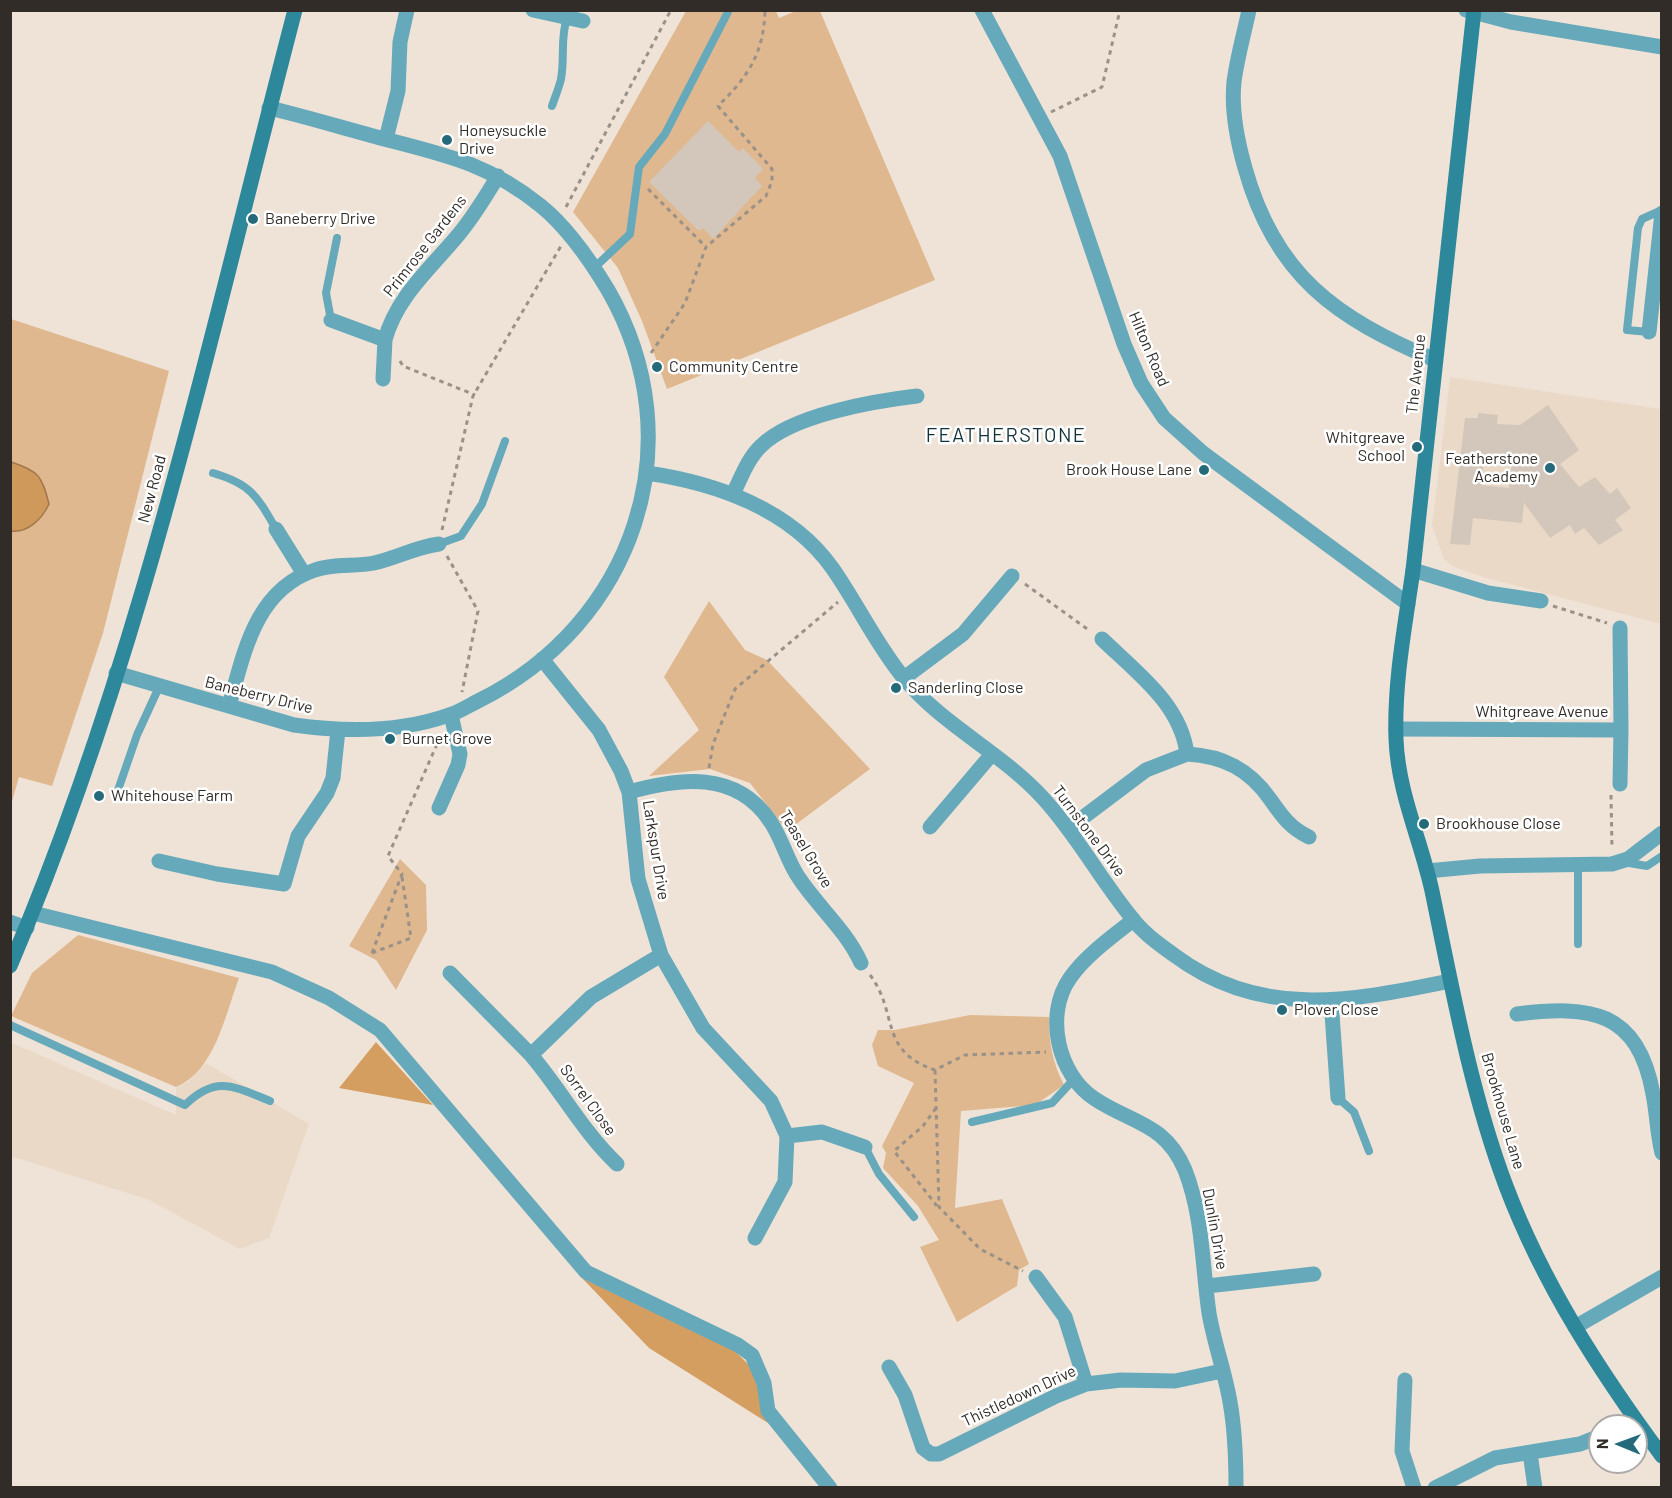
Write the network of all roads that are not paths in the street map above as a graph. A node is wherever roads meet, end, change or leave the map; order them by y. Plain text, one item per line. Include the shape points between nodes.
1 (295, 10) edge
2 (407, 10) edge
3 (533, 10) edge
4 (729, 10) edge
5 (982, 10) edge
6 (1249, 10) edge
7 (1471, 11) edge
8 (567, 18) junction
9 (583, 21) dead end
10 (1662, 47) edge
11 (552, 106) dead end
12 (269, 108) junction
13 (386, 139) junction
14 (498, 176) junction
15 (1662, 211) edge
16 (337, 238) dead end
17 (595, 267) junction
18 (331, 321) joint
19 (1649, 332) joint
20 (385, 340) junction
21 (1435, 360) junction
22 (383, 379) dead end
23 (917, 396) dead end
24 (505, 441) dead end
25 (213, 473) dead end
26 (647, 473) junction
27 (733, 494) junction
28 (276, 529) joint
29 (440, 544) joint
30 (1413, 570) junction
31 (304, 574) junction
32 (1012, 576) road end
33 (1540, 601) road end
34 (1408, 604) junction
35 (1620, 628) road end
36 (1101, 639) road end
37 (542, 659) junction
38 (116, 673) junction
39 (904, 678) junction
40 (159, 687) junction
41 (229, 706) junction
42 (451, 715) junction
43 (338, 730) junction
44 (1621, 730) junction
45 (1396, 735) junction
46 (992, 754) junction
47 (1187, 754) junction
48 (1620, 784) road end
49 (628, 792) junction
50 (117, 793) dead end
51 (439, 808) dead end
52 (930, 827) dead end
53 (1069, 828) junction
54 (1662, 833) edge
55 (1309, 837) dead end
56 (1662, 856) edge
57 (159, 861) dead end
58 (1617, 863) junction
59 (1578, 866) junction
60 (1427, 871) junction
61 (33, 913) junction
62 (1133, 920) junction
63 (10, 922) edge
64 (27, 928) junction
65 (1578, 944) dead end
66 (661, 955) junction
67 (861, 963) road end
68 (10, 966) edge
69 (450, 973) dead end
70 (1450, 981) junction
71 (1331, 1000) junction
72 (1517, 1014) dead end
73 (10, 1024) edge
74 (531, 1055) junction
75 (1075, 1078) junction
76 (1338, 1098) joint
77 (270, 1101) dead end
78 (972, 1122) dead end
79 (1659, 1135) edge
80 (788, 1136) junction
81 (865, 1147) joint
82 (1369, 1151) dead end
83 (1662, 1153) edge
84 (616, 1164) dead end
85 (914, 1217) dead end
86 (755, 1238) dead end
87 (1314, 1274) dead end
88 (1036, 1277) road end
89 (1662, 1277) edge
90 (1207, 1286) junction
91 (1575, 1327) junction
92 (889, 1367) dead end
93 (1222, 1371) junction
94 (1405, 1380) dead end
95 (1086, 1384) junction
96 (1631, 1414) edge
97 (1648, 1437) edge
98 (1588, 1441) edge
99 (1530, 1453) junction
100 (1662, 1456) edge
101 (830, 1488) edge
102 (1236, 1488) edge
103 (1414, 1488) edge
104 (1435, 1488) edge
105 (1535, 1488) edge

1 - 12 street, New Road
2 - 13 street via 400,42 398,91
3 - 8 street
4 - 17 lane via 665,134 647,154 636,177 630,234
5 - 34 street, Hilton Road via 1060,156 1124,344 1141,383 1164,418 1203,453
6 - 21 street via 1234,82 1233,112 1240,150 1263,221 1286,258 1327,302 1354,322
7 - 10 street via 1511,22
7 - 21 street, The Avenue
8 - 9 street
8 - 11 lane via 562,34 561,80
12 - 13 street, Baneberry Drive
12 - 38 street, New Road via 170,494
13 - 14 street, Baneberry Drive via 452,156
14 - 17 street, Baneberry Drive via 563,228
14 - 20 street, Primrose Gardens via 460,232 399,305
15 - 19 street
15 - 19 lane via 1642,219 1638,228 1628,330
16 - 18 lane via 326,294
17 - 26 street, Baneberry Drive via 623,316 639,365 647,415
18 - 20 street
20 - 22 street, Primrose Gardens
21 - 30 street, The Avenue
23 - 27 street via 854,406 780,432 760,447
24 - 29 lane via 483,504 461,536
25 - 28 lane via 238,480 252,491
26 - 27 street, Turnstone Drive via 677,477
26 - 37 street, Baneberry Drive via 639,509 615,573 586,616
27 - 39 street, Turnstone Drive via 779,519 813,546 833,568
28 - 31 street
29 - 31 street via 374,563 316,569
30 - 33 street via 1488,592
30 - 34 street, The Avenue
31 - 41 street via 267,602 258,617
32 - 39 street via 963,634
34 - 45 street, The Avenue via 1399,662
35 - 44 street, Whitgreave Avenue
36 - 47 street via 1158,694 1177,719
37 - 42 street, Baneberry Drive via 496,693
37 - 49 street, Larkspur Drive via 599,730
38 - 40 street, Baneberry Drive
38 - 61 street, New Road
39 - 46 street, Turnstone Drive via 937,713
40 - 41 street, Baneberry Drive
40 - 50 lane
41 - 43 street, Baneberry Drive via 294,725
42 - 43 street, Baneberry Drive via 418,724
42 - 51 street via 460,754
43 - 57 street via 333,778 297,836 284,884
44 - 45 street, Whitgreave Avenue
44 - 48 street
45 - 60 street, Brookhouse Lane via 1405,801
46 - 52 street
46 - 53 street, Turnstone Drive via 1030,783
47 - 53 street via 1146,770
47 - 55 street via 1229,762 1244,770 1283,819
49 - 66 street, Larkspur Drive via 638,879
49 - 67 street, Teasel Grove via 674,782 707,782 740,793 758,806 771,821 797,876 850,940
53 - 62 street, Turnstone Drive
54 - 58 street
56 - 58 lane via 1647,866
58 - 59 street
59 - 60 street via 1480,866
59 - 65 lane
60 - 70 street, Brookhouse Lane
61 - 64 street, New Road
61 - 101 street via 272,972 329,998 380,1030 586,1272 752,1355 764,1383 768,1411
62 - 71 street, Turnstone Drive via 1179,960 1226,987 1287,1000
62 - 75 street, Dunlin Drive via 1093,953 1063,990 1058,1020 1060,1052
63 - 64 street
64 - 68 street, New Road
66 - 74 street via 591,997
66 - 80 street, Larkspur Drive via 703,1028 771,1101
69 - 74 street, Sorrel Close
70 - 71 street, Turnstone Drive via 1384,995
70 - 91 street, Brookhouse Lane via 1505,1184 1523,1228
71 - 76 street
72 - 79 street via 1568,1009 1592,1012 1626,1033 1647,1070
73 - 77 lane via 185,1105 198,1092 215,1085 232,1085
74 - 84 street, Sorrel Close via 599,1148
75 - 78 lane via 1052,1103
75 - 90 street, Dunlin Drive via 1093,1098 1148,1124 1174,1150 1184,1169 1198,1217
76 - 82 lane via 1354,1112
79 - 83 street
80 - 81 street via 822,1132
80 - 86 street, Larkspur Drive via 785,1182
81 - 85 lane via 879,1174
87 - 90 street
88 - 95 street via 1065,1317
89 - 91 street
90 - 93 street, Dunlin Drive
91 - 96 street, Brookhouse Lane
92 - 95 street, Thistledown Drive via 905,1395 923,1448 930,1454 939,1454 1039,1403
93 - 95 street, Thistledown Drive via 1175,1381
93 - 102 street, Dunlin Drive via 1234,1427
94 - 103 street via 1402,1451
97 - 100 street, Brookhouse Lane
98 - 99 street
99 - 104 street via 1495,1458
99 - 105 street

